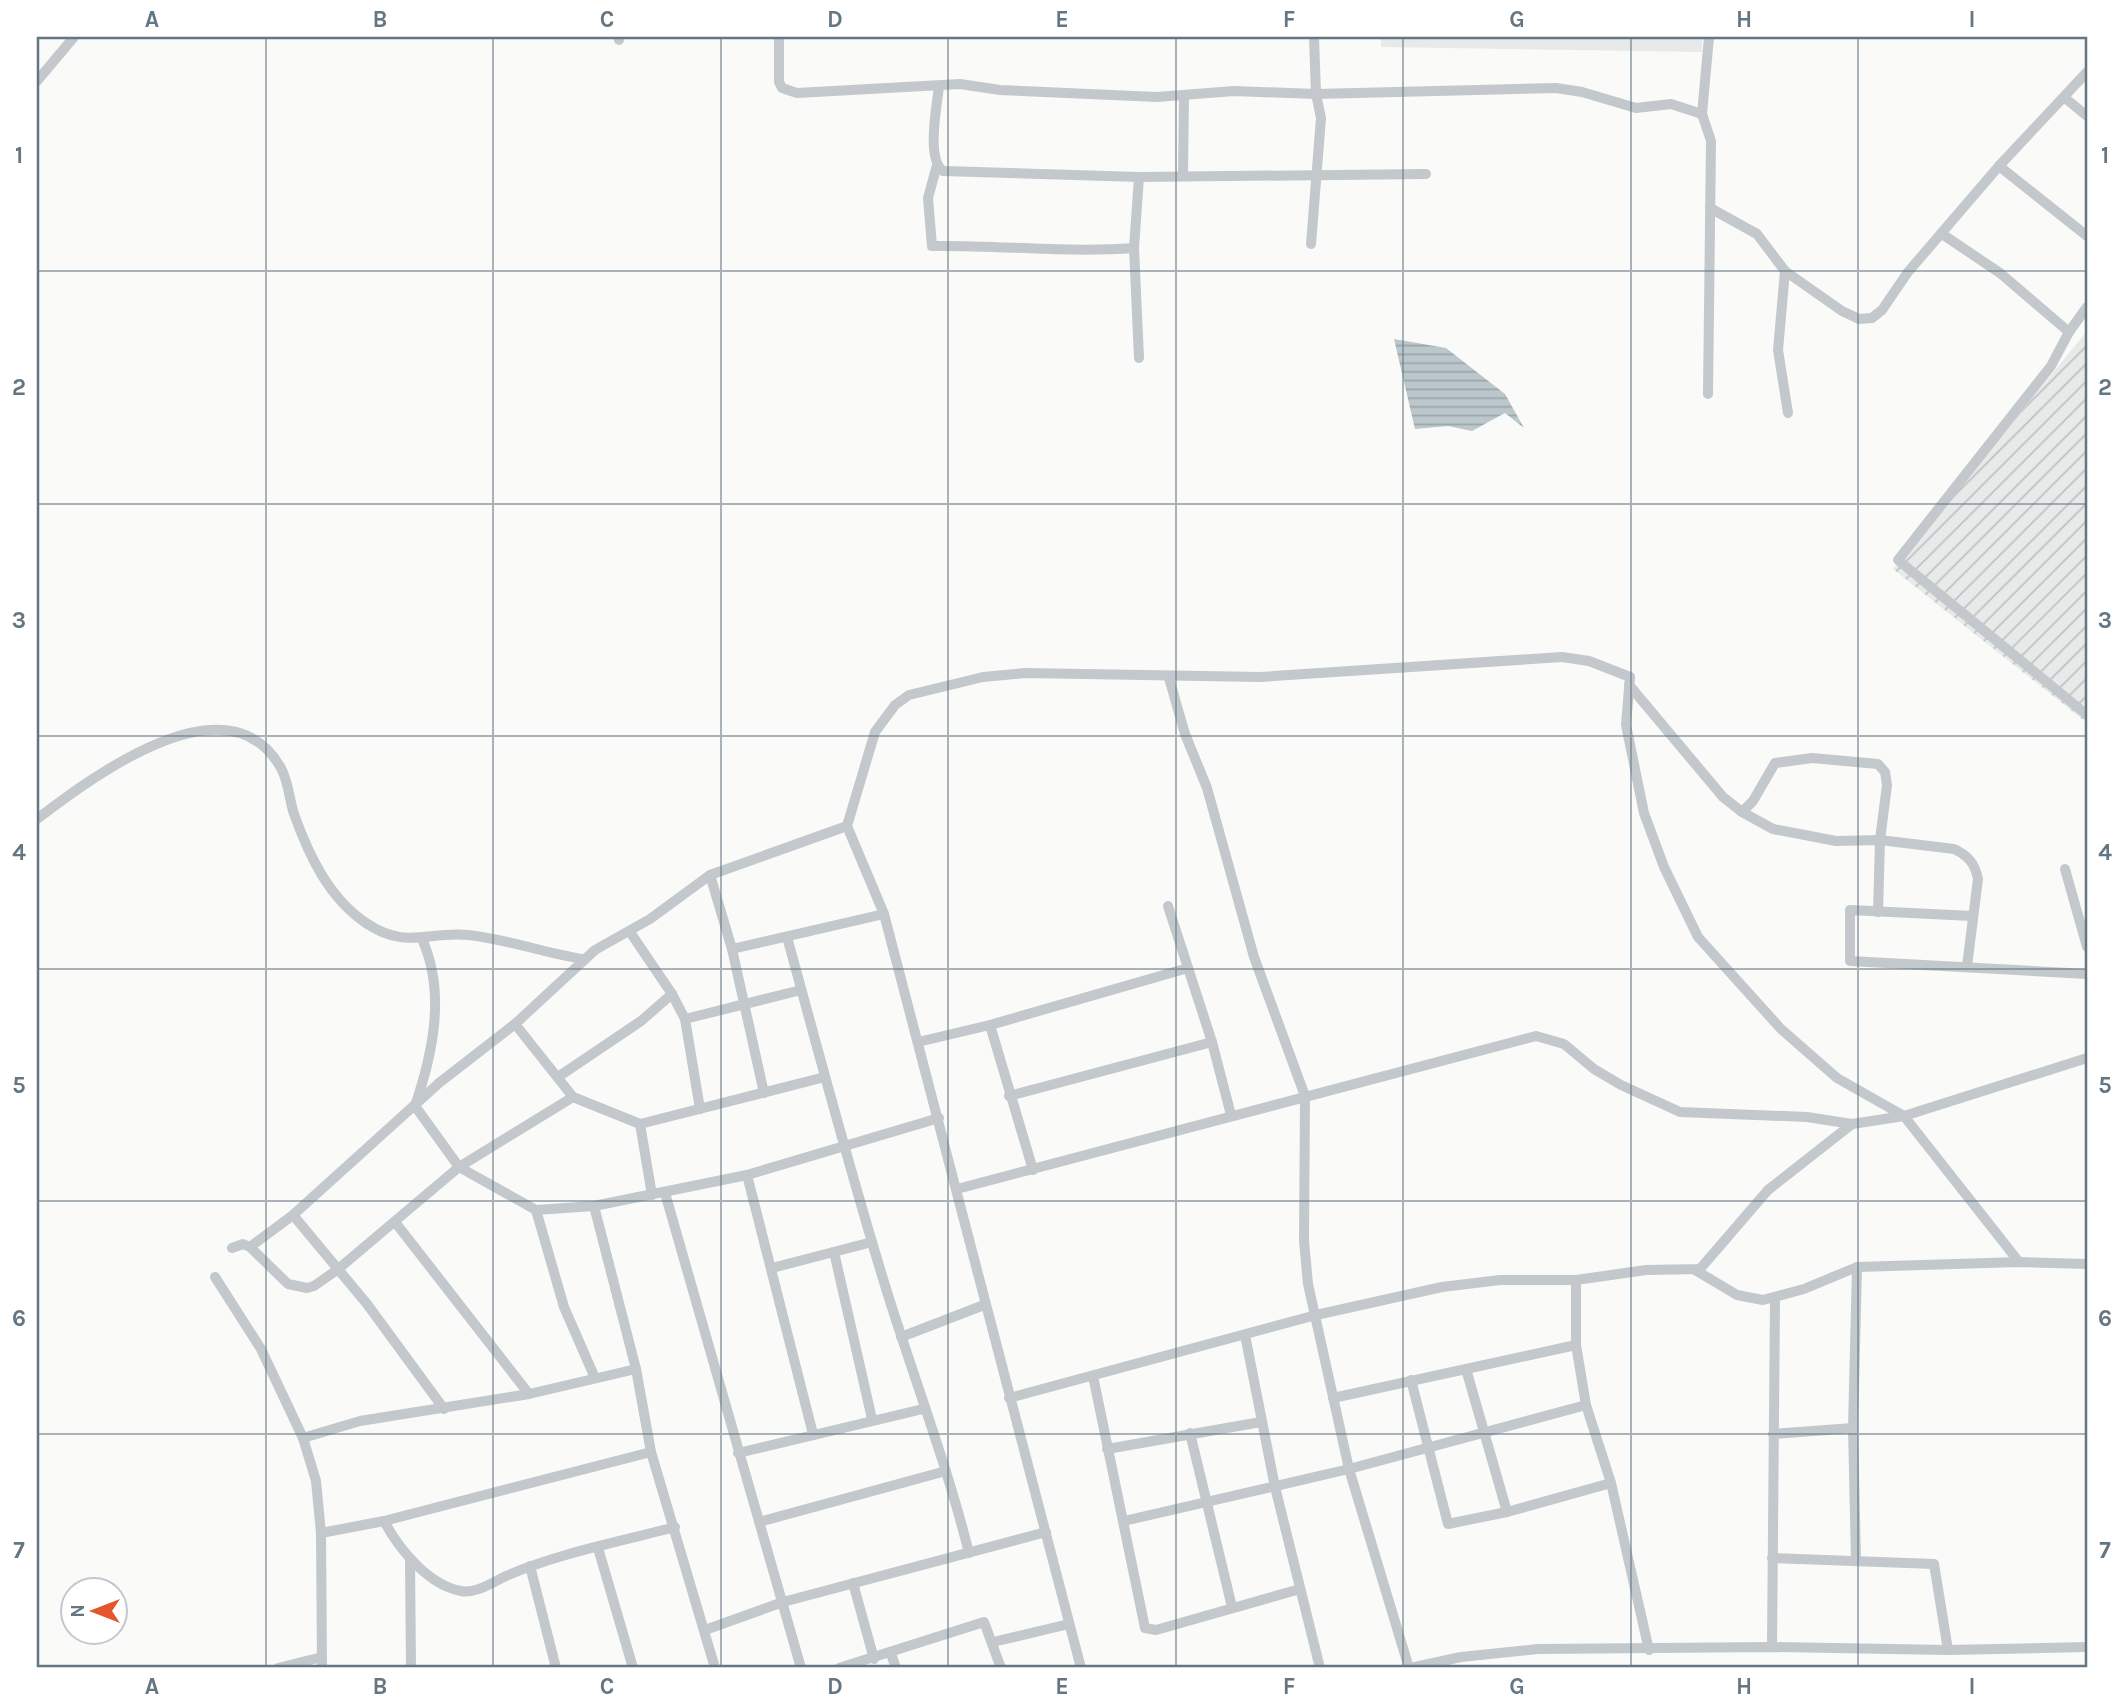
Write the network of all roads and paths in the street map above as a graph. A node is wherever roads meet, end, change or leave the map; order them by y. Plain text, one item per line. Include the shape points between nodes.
1 (74, 37) edge
2 (779, 37) edge
3 (1314, 37) edge
4 (1709, 37) edge
5 (2087, 72) edge
6 (37, 81) edge
7 (939, 86) junction
8 (1316, 94) junction
9 (1184, 95) junction
10 (2065, 98) junction
11 (1702, 114) junction
12 (2087, 116) edge
13 (937, 165) junction
14 (1999, 166) junction
15 (1426, 174) dead end
16 (1184, 175) junction
17 (1139, 177) junction
18 (1316, 177) junction
19 (1710, 208) junction
20 (1942, 234) junction
21 (2087, 236) edge
22 (1311, 244) dead end
23 (1133, 247) junction
24 (1785, 271) junction
25 (2087, 307) edge
26 (2069, 332) junction
27 (1139, 358) dead end
28 (1708, 394) dead end
29 (1788, 413) dead end
30 (1169, 678) junction
31 (1629, 685) junction
32 (2087, 715) edge
33 (1742, 812) junction
34 (37, 819) edge
35 (847, 825) junction
36 (1880, 841) junction
37 (2065, 869) dead end
38 (710, 875) junction
39 (1168, 906) dead end
40 (1878, 912) junction
41 (884, 914) junction
42 (1972, 916) junction
43 (630, 932) junction
44 (787, 937) junction
45 (422, 939) junction
46 (2087, 947) edge
47 (732, 949) junction
48 (583, 959) junction
49 (1967, 966) junction
50 (1188, 968) junction
51 (2087, 974) edge
52 (801, 990) junction
53 (673, 994) junction
54 (746, 1002) junction
55 (685, 1019) junction
56 (515, 1024) junction
57 (990, 1025) junction
58 (918, 1042) junction
59 (1212, 1042) junction
60 (2087, 1058) edge
61 (558, 1077) junction
62 (825, 1077) junction
63 (764, 1093) junction
64 (1009, 1096) junction
65 (1305, 1096) junction
66 (573, 1097) junction
67 (415, 1106) junction
68 (700, 1109) junction
69 (1231, 1115) junction
70 (1904, 1116) junction
71 (939, 1118) junction
72 (640, 1124) junction
73 (1852, 1124) junction
74 (842, 1146) junction
75 (459, 1167) junction
76 (1033, 1170) junction
77 (747, 1175) junction
78 (957, 1189) junction
79 (665, 1192) junction
80 (652, 1195) junction
81 (594, 1206) junction
82 (536, 1210) junction
83 (293, 1215) junction
84 (395, 1222) junction
85 (872, 1242) junction
86 (250, 1247) junction
87 (232, 1248) dead end
88 (834, 1252) junction
89 (2019, 1262) junction
90 (2087, 1264) edge
91 (1857, 1267) junction
92 (772, 1268) junction
93 (337, 1270) junction
94 (1695, 1270) junction
95 (215, 1277) dead end
96 (1576, 1280) junction
97 (1775, 1299) junction
98 (984, 1305) junction
99 (1316, 1315) junction
100 (1245, 1335) junction
101 (901, 1337) junction
102 (1576, 1345) junction
103 (636, 1369) junction
104 (1466, 1369) junction
105 (1093, 1376) junction
106 (595, 1378) junction
107 (1411, 1380) junction
108 (529, 1394) junction
109 (1009, 1398) junction
110 (1333, 1398) junction
111 (1586, 1405) junction
112 (444, 1409) junction
113 (923, 1409) junction
114 (872, 1419) junction
115 (1261, 1422) junction
116 (1853, 1428) junction
117 (1484, 1432) junction
118 (1190, 1433) junction
119 (813, 1434) junction
120 (1773, 1434) junction
121 (303, 1438) junction
122 (1107, 1449) junction
123 (1428, 1449) junction
124 (651, 1452) junction
125 (738, 1453) junction
126 (1349, 1469) junction
127 (946, 1471) junction
128 (1611, 1483) junction
129 (1275, 1487) junction
130 (1206, 1505) junction
131 (1507, 1512) junction
132 (384, 1521) junction
133 (1124, 1521) junction
134 (759, 1522) junction
135 (675, 1527) junction
136 (1046, 1532) junction
137 (321, 1533) junction
138 (598, 1548) junction
139 (969, 1553) junction
140 (1772, 1558) junction
141 (410, 1561) junction
142 (1856, 1561) junction
143 (530, 1566) junction
144 (853, 1583) junction
145 (1300, 1589) junction
146 (783, 1602) junction
147 (1232, 1607) junction
148 (1069, 1624) junction
149 (705, 1630) junction
150 (993, 1642) junction
151 (1772, 1647) junction
152 (2087, 1647) edge
153 (1649, 1650) junction
154 (1948, 1650) junction
155 (891, 1654) junction
156 (874, 1659) junction
157 (322, 1662) edge
158 (278, 1668) edge
159 (411, 1668) edge
160 (556, 1668) edge
161 (633, 1668) edge
162 (715, 1668) edge
163 (801, 1668) edge
164 (839, 1668) edge
165 (896, 1668) edge
166 (1001, 1668) edge
167 (1081, 1668) edge
168 (1320, 1668) edge
169 (1409, 1668) edge

1 - 6 street
2 - 7 street via 779,82 788,92
3 - 8 street
4 - 11 street
5 - 10 street
7 - 9 street
7 - 13 street via 934,139
8 - 9 street via 1234,91
8 - 11 street via 1556,89 1636,107 1671,104
8 - 18 street via 1321,118
9 - 16 street
10 - 12 street
10 - 14 street
11 - 19 street via 1712,141
13 - 17 street via 951,172
13 - 23 street via 928,198 932,246 1088,251
14 - 20 street
14 - 21 street
15 - 18 street
16 - 17 street
16 - 18 street
17 - 23 street
18 - 22 street
19 - 24 street via 1757,234
19 - 28 street
20 - 24 street via 1882,310 1866,320 1842,311
20 - 26 street via 2000,273
23 - 27 street
24 - 29 street via 1779,350
25 - 26 street
26 - 32 street via 2051,366 1898,561
30 - 31 street via 1260,677 1573,657 1630,677
30 - 35 street via 1025,673 983,677 909,695 895,705 875,732
30 - 65 street via 1207,788 1255,957
31 - 33 street via 1723,797
31 - 70 street via 1626,725 1644,813 1698,937 1781,1029 1837,1078
33 - 36 street via 1773,830 1836,841
33 - 36 street via 1776,763 1812,758 1868,760 1885,772 1887,785
34 - 45 street via 93,779 163,741 208,731 241,734 261,745 281,768 307,849 327,885 365,922 395,938
35 - 38 street
35 - 41 street
36 - 40 street
36 - 42 street via 1964,854 1976,868 1978,879
37 - 46 street
38 - 43 street
38 - 47 street
39 - 50 street
40 - 42 street
40 - 49 street via 1850,910 1850,961
41 - 44 street
41 - 58 street
42 - 49 street
43 - 48 street
43 - 53 street
44 - 47 street
44 - 52 street
45 - 48 street via 466,935
45 - 67 street via 433,972 435,1010 433,1042
47 - 54 street
48 - 56 street
49 - 51 street
50 - 57 street
50 - 59 street
52 - 54 street
52 - 62 street
53 - 55 street
53 - 61 street
54 - 55 street
54 - 63 street
55 - 68 street
56 - 61 street
56 - 67 street
57 - 58 street
57 - 64 street
58 - 71 street
59 - 64 street
59 - 69 street
60 - 70 street
61 - 66 street
62 - 63 street
62 - 74 street
63 - 68 street
64 - 76 street
65 - 69 street
65 - 73 street via 1536,1036 1564,1044 1621,1085 1680,1112 1807,1116
65 - 99 street via 1304,1241
66 - 72 street
66 - 75 street
67 - 75 street
67 - 83 street
68 - 72 street
69 - 76 street
70 - 73 street
70 - 89 street
71 - 74 street
71 - 78 street
72 - 80 street
73 - 94 street via 1768,1190 1704,1266
74 - 77 street
74 - 85 street
75 - 82 street
75 - 84 street
76 - 78 street
77 - 79 street
77 - 92 street
78 - 98 street
79 - 80 street
79 - 125 street
80 - 81 street
81 - 82 street
81 - 103 street
82 - 106 street via 564,1307
83 - 86 street
83 - 93 street
84 - 93 street
84 - 108 street
85 - 88 street
85 - 101 street
86 - 87 street
86 - 93 street via 294,1286 314,1286
88 - 92 street
88 - 114 street
89 - 90 street
89 - 91 street
91 - 97 street
91 - 116 street
92 - 119 street
93 - 112 street
94 - 96 street via 1633,1271
94 - 97 street via 1737,1295
95 - 121 street via 261,1349
96 - 99 street via 1470,1283
96 - 102 street
97 - 120 street
98 - 101 street
98 - 109 street
99 - 100 street
99 - 110 street
100 - 105 street
100 - 115 street
101 - 113 street
102 - 104 street
102 - 111 street
103 - 106 street
103 - 124 street
104 - 107 street
104 - 117 street
105 - 109 street
105 - 122 street
106 - 108 street
107 - 110 street
107 - 123 street
108 - 112 street
109 - 136 street
110 - 126 street
111 - 117 street
111 - 128 street
112 - 121 street via 360,1421
113 - 114 street
113 - 127 street
114 - 119 street
115 - 118 street
115 - 129 street
116 - 120 street
116 - 142 street
117 - 123 street
117 - 131 street
118 - 122 street
118 - 130 street
119 - 125 street
120 - 140 street
121 - 137 street via 316,1481
122 - 133 street
123 - 126 street
123 - 131 street via 1448,1524
124 - 132 street
124 - 135 street
125 - 134 street
126 - 129 street
126 - 169 street
127 - 134 street
127 - 139 street
128 - 131 street
128 - 153 street
129 - 130 street
129 - 145 street
130 - 133 street
130 - 147 street
132 - 137 street
132 - 141 street
133 - 147 street via 1146,1630
134 - 146 street
135 - 138 street
135 - 149 street
136 - 139 street
136 - 148 street
137 - 157 street
138 - 143 street
138 - 161 street
139 - 144 street
140 - 142 street
140 - 151 street
141 - 143 street via 464,1591
141 - 159 street
142 - 154 street via 1934,1564
143 - 160 street
144 - 146 street
144 - 156 street
145 - 147 street
145 - 168 street
146 - 149 street
146 - 163 street
148 - 150 street
148 - 167 street
149 - 162 street
150 - 155 street via 984,1622
150 - 166 street
151 - 153 street
151 - 154 street
152 - 154 street
153 - 169 street via 1501,1651
155 - 156 street
155 - 165 street
156 - 164 street
157 - 158 street

